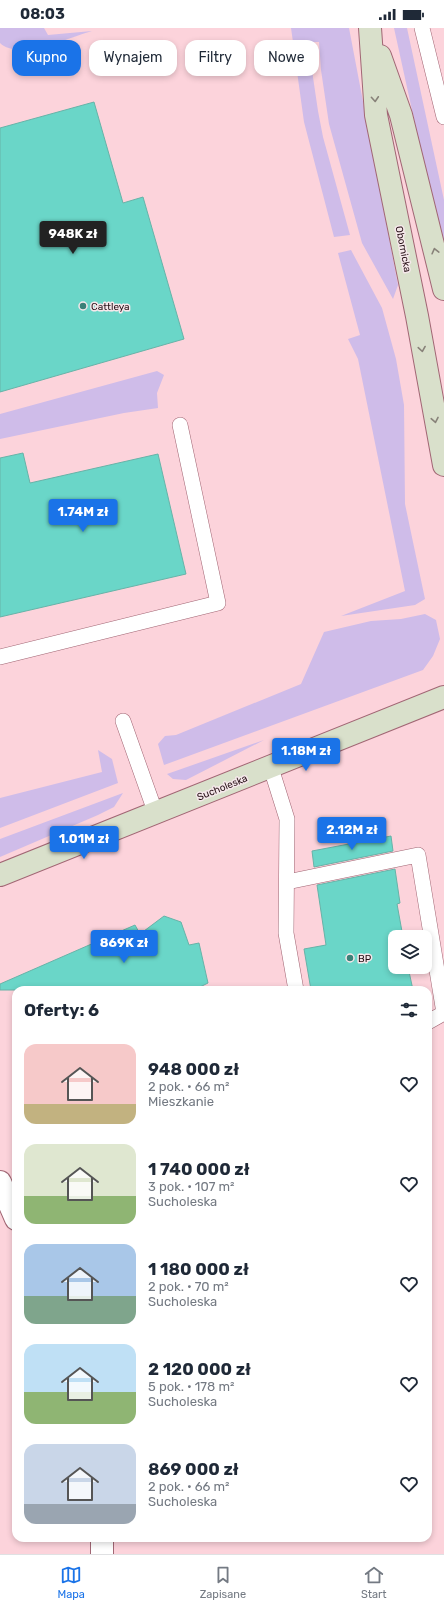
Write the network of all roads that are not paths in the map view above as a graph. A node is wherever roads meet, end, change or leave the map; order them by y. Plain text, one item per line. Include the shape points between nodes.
1 (422, 28) edge
2 (371, 30) edge
3 (444, 117) edge
4 (444, 289) edge
5 (180, 425) dead end
6 (444, 465) edge
7 (0, 657) edge
8 (444, 697) edge
9 (123, 721) dead end
10 (271, 768) junction
11 (156, 814) junction
12 (0, 875) edge
13 (287, 882) junction
14 (295, 986) edge
15 (444, 1013) edge
16 (432, 1020) edge
17 (0, 1182) edge
18 (12, 1210) edge
19 (102, 1542) edge
20 (102, 1554) edge

1 - 3 lane
4 -> 2 main road, Obornicka via 401,115
2 -> 6 main road, Obornicka via 376,115 416,308
5 - 7 lane via 218,603
8 - 10 main road, Sucholeska
9 - 11 lane
10 - 11 main road, Sucholeska
10 - 13 lane via 287,819
11 - 12 main road, Sucholeska
13 - 14 lane via 286,933
13 - 15 lane via 418,855
15 - 16 lane
17 - 18 street
19 - 20 street

